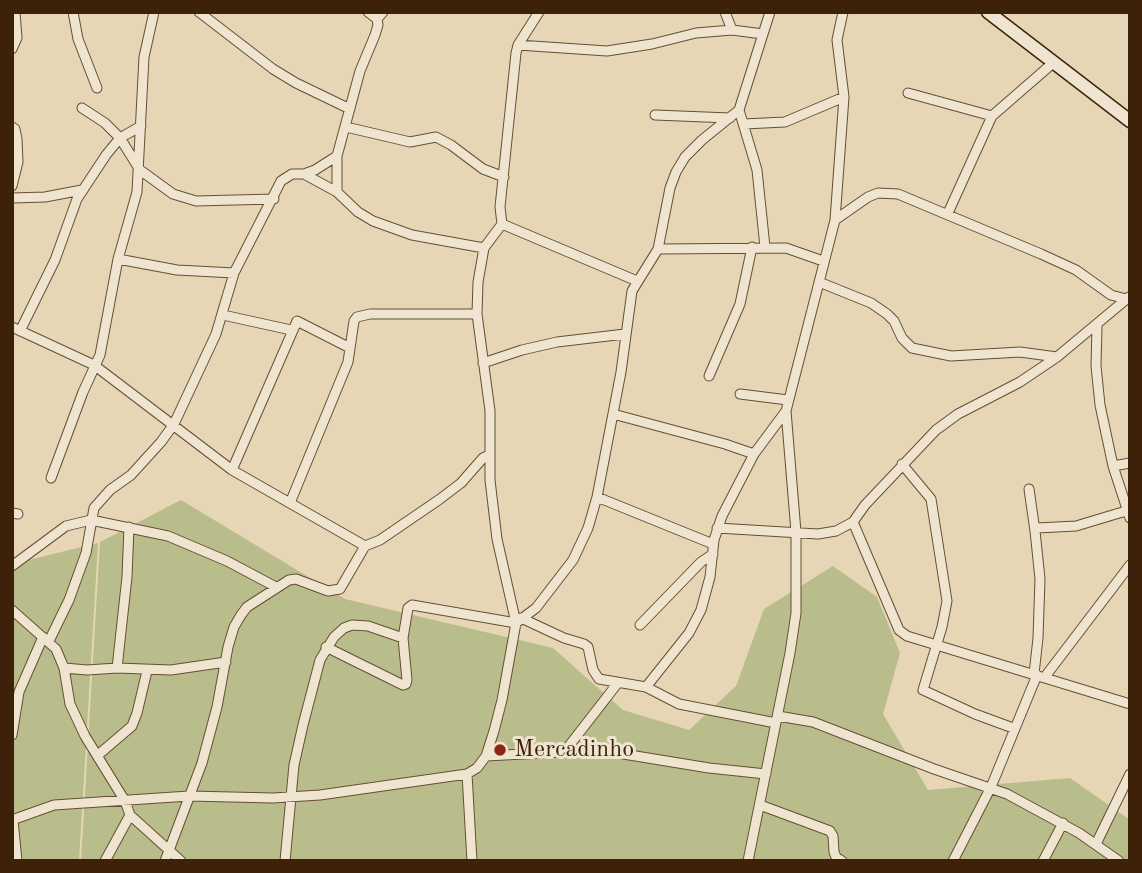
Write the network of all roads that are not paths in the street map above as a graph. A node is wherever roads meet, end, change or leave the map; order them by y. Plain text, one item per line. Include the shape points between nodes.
1 (15, 12) edge
2 (74, 12) edge
3 (154, 12) edge
4 (199, 12) edge
5 (368, 12) edge
6 (539, 12) edge
7 (725, 12) edge
8 (771, 12) edge
9 (843, 12) edge
10 (988, 12) edge
11 (380, 16) edge
12 (732, 30) junction
13 (763, 34) junction
14 (518, 45) junction
15 (12, 49) edge
16 (1053, 63) junction
17 (97, 88) dead end
18 (908, 93) dead end
19 (844, 97) junction
20 (82, 108) dead end
21 (350, 109) junction
22 (739, 110) junction
23 (655, 115) dead end
24 (992, 116) junction
25 (731, 118) junction
26 (1130, 121) edge
27 (744, 124) junction
28 (141, 126) junction
29 (12, 127) edge
30 (346, 127) junction
31 (120, 138) junction
32 (337, 156) junction
33 (140, 170) junction
34 (304, 174) junction
35 (504, 177) junction
36 (12, 186) edge
37 (82, 190) junction
38 (337, 192) junction
39 (12, 198) edge
40 (274, 199) junction
41 (948, 213) junction
42 (835, 220) junction
43 (502, 224) junction
44 (752, 247) junction
45 (765, 247) junction
46 (484, 248) junction
47 (658, 249) junction
48 (118, 259) junction
49 (823, 261) junction
50 (234, 274) junction
51 (637, 281) junction
52 (819, 282) junction
53 (1129, 298) edge
54 (477, 314) junction
55 (223, 315) junction
56 (1097, 326) junction
57 (16, 329) edge
58 (291, 330) junction
59 (625, 334) junction
60 (350, 348) junction
61 (1057, 357) junction
62 (483, 363) junction
63 (94, 365) junction
64 (709, 376) dead end
65 (740, 394) dead end
66 (788, 400) junction
67 (786, 411) junction
68 (613, 414) junction
69 (174, 424) junction
70 (754, 454) junction
71 (489, 455) junction
72 (1130, 463) edge
73 (902, 464) junction
74 (1113, 466) junction
75 (232, 470) junction
76 (51, 478) dead end
77 (1029, 489) dead end
78 (597, 497) junction
79 (290, 503) junction
80 (1128, 514) edge
81 (92, 520) junction
82 (853, 522) junction
83 (129, 527) junction
84 (717, 528) junction
85 (1035, 531) junction
86 (796, 532) junction
87 (713, 544) junction
88 (365, 546) junction
89 (713, 554) junction
90 (1130, 565) edge
91 (12, 566) edge
92 (276, 587) junction
93 (12, 610) edge
94 (519, 620) junction
95 (640, 625) dead end
96 (403, 638) junction
97 (46, 639) junction
98 (936, 646) junction
99 (326, 647) junction
100 (226, 662) junction
101 (64, 668) junction
102 (117, 668) junction
103 (147, 671) junction
104 (1038, 676) junction
105 (617, 684) junction
106 (646, 687) junction
107 (1130, 704) edge
108 (777, 720) junction
109 (1013, 728) junction
110 (12, 735) edge
111 (565, 751) junction
112 (99, 755) junction
113 (486, 756) junction
114 (467, 774) junction
115 (766, 774) junction
116 (1130, 774) edge
117 (991, 787) junction
118 (189, 796) junction
119 (292, 797) junction
120 (125, 802) junction
121 (760, 805) junction
122 (130, 815) junction
123 (12, 820) edge
124 (1063, 823) junction
125 (1096, 844) junction
126 (168, 849) junction
127 (1107, 858) edge
128 (17, 861) edge
129 (105, 861) edge
130 (165, 861) edge
131 (181, 861) edge
132 (285, 861) edge
133 (472, 861) edge
134 (748, 861) edge
135 (842, 861) edge
136 (953, 861) edge
137 (1042, 861) edge
138 (1119, 861) edge

1 - 15 street via 17,38
2 - 17 street via 78,39
3 - 28 street via 146,45
4 - 21 street via 273,69
5 - 11 street
6 - 14 street
7 - 12 street
8 - 13 street
9 - 19 street via 837,40
10 - 16 main road
11 - 21 street
12 - 13 street
12 - 14 street via 607,51
13 - 22 street
14 - 35 street
16 - 24 street
16 - 26 main road
18 - 24 street
19 - 27 street via 785,122
19 - 42 street
20 - 31 street
21 - 30 street
22 - 25 street
22 - 27 street
23 - 25 street
24 - 41 street
25 - 47 street via 702,140 676,172
27 - 45 street via 757,170
28 - 31 street
28 - 33 street
29 - 36 street via 18,162
30 - 32 street
30 - 35 street via 410,142 436,137 483,169
31 - 33 street
31 - 37 street
32 - 34 street
32 - 38 street
33 - 40 street via 185,199
33 - 48 street
34 - 38 street
34 - 40 street via 286,176
35 - 43 street
37 - 39 street
37 - 57 street via 55,260
38 - 46 street via 373,221 412,235
40 - 50 street
41 - 42 street via 907,197 878,193
41 - 53 street via 1076,270 1111,295
42 - 49 street
43 - 46 street
43 - 51 street
44 - 45 street
44 - 47 street
44 - 64 street via 740,304
45 - 49 street via 786,248
46 - 54 street
47 - 51 street
48 - 50 street
48 - 63 street via 103,343
49 - 52 street
50 - 55 street
51 - 59 street
52 - 61 street via 887,314 912,348 951,356 1020,352
52 - 66 street
53 - 56 street
54 - 60 street via 362,315 354,321
54 - 62 street
55 - 58 street
55 - 69 street
56 - 61 street
56 - 74 street via 1100,405
57 - 63 street
58 - 60 street via 301,321
58 - 75 street
59 - 62 street via 557,342
59 - 68 street
60 - 79 street
61 - 73 street via 958,414
62 - 71 street via 490,411
63 - 69 street
63 - 76 street
65 - 66 street
66 - 67 street
67 - 70 street
67 - 86 street
68 - 70 street
68 - 78 street
69 - 75 street
69 - 81 street via 138,469 94,508
70 - 84 street
71 - 88 street via 440,499
71 - 94 street via 497,539
72 - 74 street
73 - 82 street
73 - 98 street via 934,509 947,601
74 - 80 street
75 - 79 street
77 - 85 street
78 - 87 street
78 - 94 street via 589,528 573,560 536,608
79 - 88 street
80 - 85 street
81 - 83 street
81 - 91 street via 66,526
81 - 97 street via 69,600
82 - 86 street via 827,533
82 - 98 street via 899,630
83 - 92 street via 187,542
83 - 102 street
84 - 86 street
84 - 87 street
85 - 104 street via 1040,579
86 - 108 street via 796,613
87 - 89 street
88 - 92 street via 340,589 328,591 296,579
89 - 95 street
89 - 106 street via 707,593 689,634
90 - 104 street
92 - 100 street via 241,615
93 - 97 street
94 - 96 street via 412,604
94 - 105 street via 584,644 596,678
94 - 113 street
96 - 99 street via 352,625
96 - 99 street via 407,680 403,685
97 - 101 street via 57,649
97 - 110 street via 19,692
98 - 104 street
98 - 109 street via 922,687 925,692
99 - 119 street via 303,724
100 - 103 street
100 - 118 street via 202,763
101 - 102 street
101 - 112 street via 69,704
102 - 103 street
103 - 112 street via 132,726
104 - 107 street
104 - 109 street
105 - 106 street
105 - 111 street
106 - 108 street via 679,704
108 - 115 street
108 - 117 street via 813,722
109 - 117 street
111 - 113 street
111 - 115 street via 615,752
112 - 120 street
113 - 114 street
114 - 119 street
114 - 133 street
115 - 121 street
116 - 125 street
117 - 124 street
117 - 136 street
118 - 119 street
118 - 120 street
118 - 126 street
119 - 132 street
120 - 122 street
120 - 123 street via 54,805
121 - 134 street
121 - 135 street via 830,831 834,852
122 - 126 street
122 - 129 street
123 - 128 street
124 - 125 street
124 - 137 street
125 - 127 street
126 - 130 street
126 - 131 street
127 - 138 street

